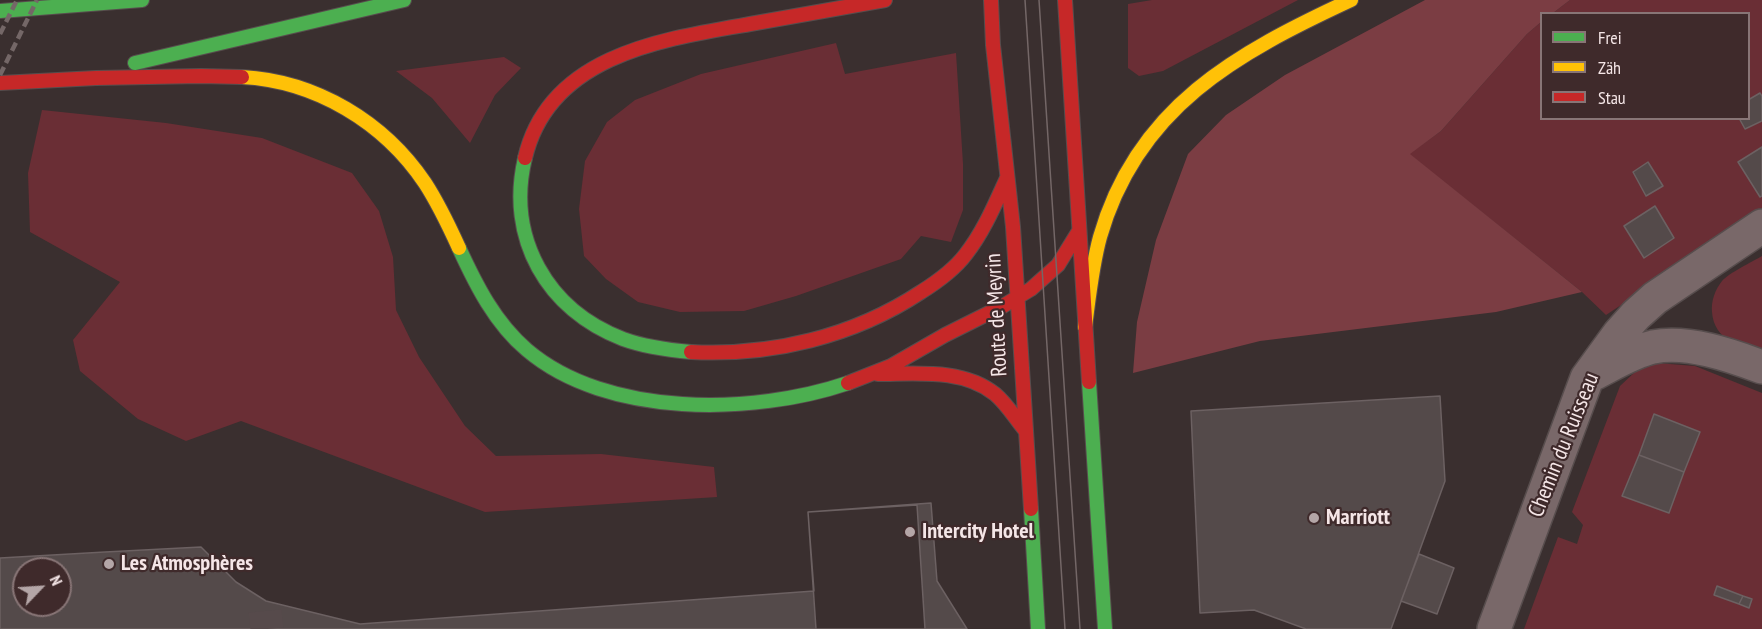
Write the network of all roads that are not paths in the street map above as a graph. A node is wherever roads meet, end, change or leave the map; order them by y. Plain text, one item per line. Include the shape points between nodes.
1 (142, 0) edge
2 (404, 0) edge
3 (885, 0) edge
4 (991, 0) edge
5 (1065, 0) edge
6 (1351, 0) edge
7 (0, 11) edge
8 (69, 78) junction
9 (0, 83) edge
10 (1007, 178) junction
11 (1762, 226) edge
12 (1079, 231) junction
13 (1017, 297) junction
14 (1655, 298) junction
15 (1085, 327) junction
16 (1675, 345) junction
17 (1762, 367) edge
18 (876, 374) junction
19 (1587, 378) junction
20 (1025, 430) junction
21 (1038, 629) edge
22 (1105, 629) edge
23 (1494, 629) edge

1 - 7 main road
2 - 8 main road
3 - 10 main road via 654,42 620,54 577,79 554,101 538,125 521,176 520,210 526,240 548,283 593,324 649,346 726,353 798,344 866,322 911,299 947,274 973,247
4 - 10 main road, Route de Meyrin
5 - 12 main road
6 - 15 main road via 1228,63 1158,124 1110,207
8 - 9 main road
8 - 18 main road via 251,76 294,86 336,102 390,141 415,169 436,201 482,295 504,328 530,353 577,381 620,394 698,405 795,398
10 - 13 main road, Route de Meyrin
11 - 14 street, Chemin du Ruisseau
12 - 13 main road via 1056,267
12 - 15 main road
13 - 18 main road
13 - 20 main road, Route de Meyrin
14 - 16 street via 1663,325
14 - 19 street, Chemin du Ruisseau via 1619,334
15 - 22 main road
16 - 17 street via 1722,352
16 - 19 street via 1631,354
18 - 20 main road via 972,380 996,395
19 - 23 street, Chemin du Ruisseau
20 - 21 main road, Route de Meyrin

